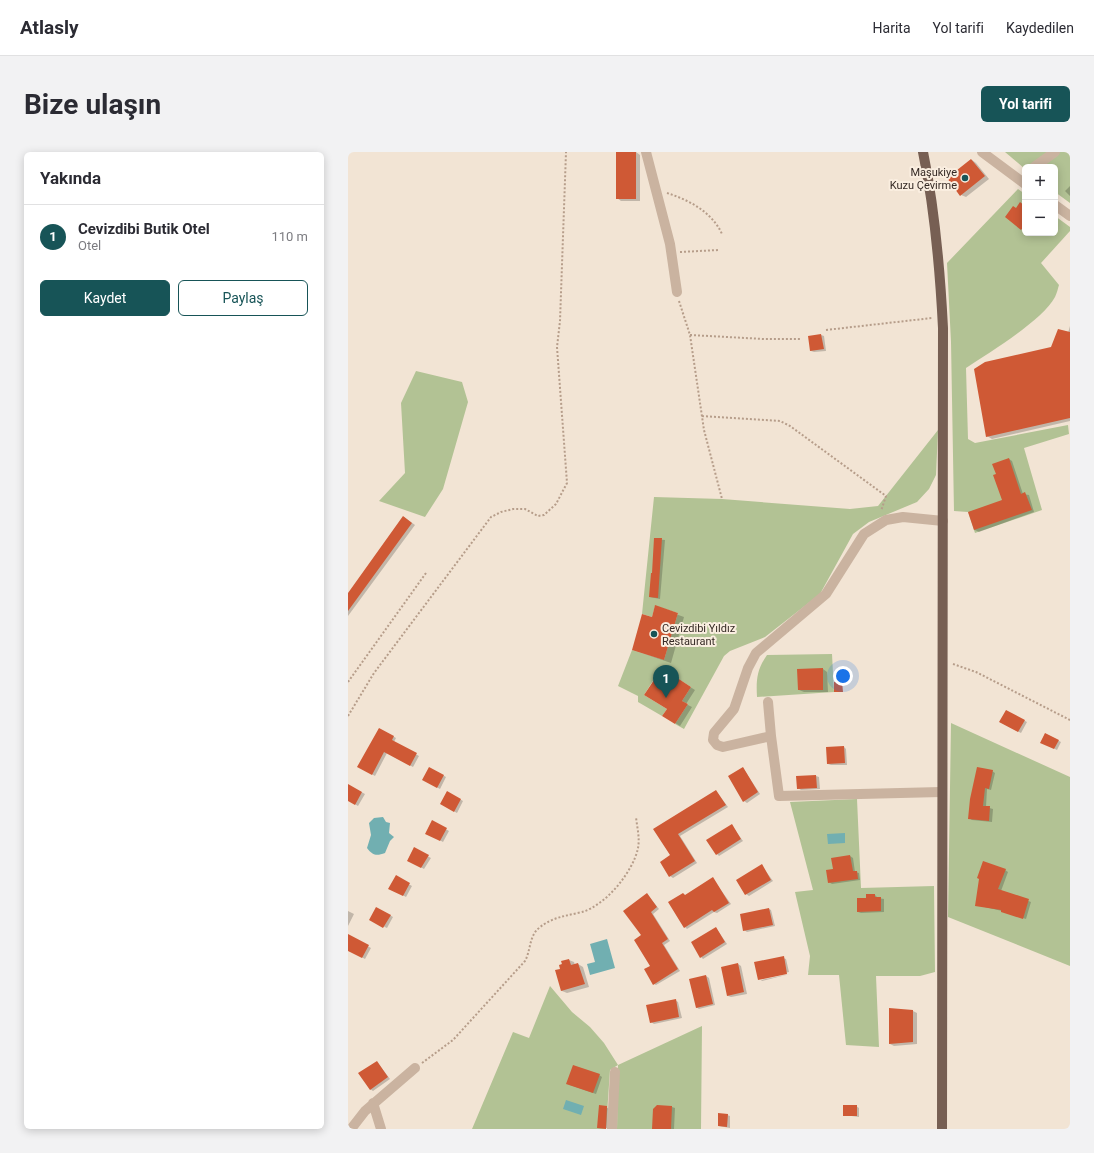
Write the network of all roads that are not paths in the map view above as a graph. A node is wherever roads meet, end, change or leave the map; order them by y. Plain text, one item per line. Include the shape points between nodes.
1 (646, 152) edge
2 (923, 152) edge
3 (982, 152) edge
4 (1055, 152) edge
5 (1038, 164) edge
6 (1022, 178) edge
7 (1058, 207) edge
8 (1070, 216) edge
9 (677, 292) road end
10 (943, 521) junction
11 (768, 702) dead end
12 (772, 736) junction
13 (941, 792) junction
14 (415, 1068) road end
15 (616, 1072) dead end
16 (373, 1104) junction
17 (350, 1129) edge
18 (381, 1129) edge
19 (612, 1129) edge
20 (942, 1129) edge

1 - 9 street via 672,252
2 - 10 main road via 940,272
3 - 6 street
4 - 5 street
7 - 8 street
10 - 12 street via 903,517 879,523 858,542 826,594 756,653 734,709 714,733 713,740 723,747
10 - 13 main road
11 - 12 street
12 - 13 street via 779,796
13 - 20 main road
14 - 16 street
15 - 19 street
16 - 17 street
16 - 18 street

